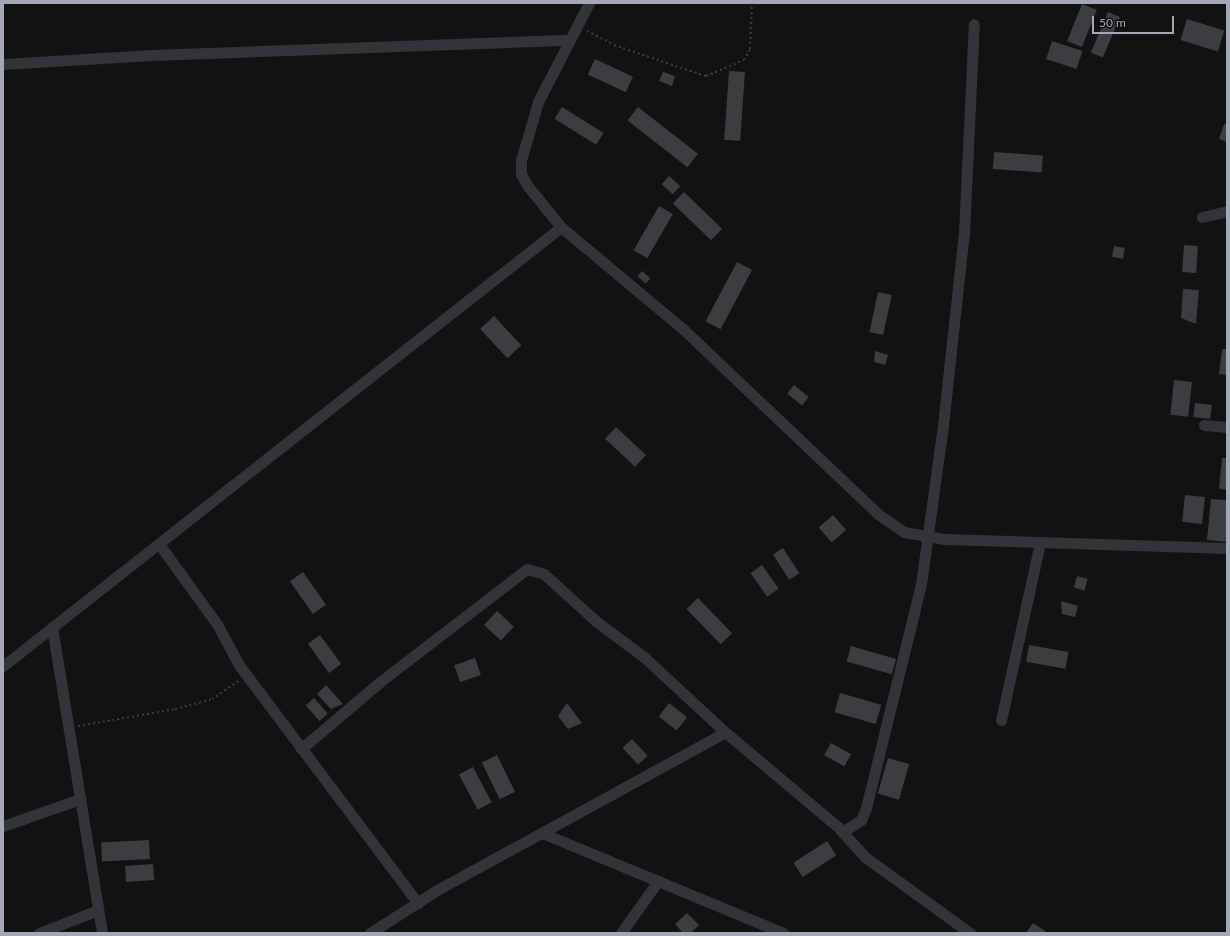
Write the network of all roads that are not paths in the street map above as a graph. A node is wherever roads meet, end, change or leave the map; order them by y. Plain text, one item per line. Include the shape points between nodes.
1 (589, 3) edge
2 (974, 24) dead end
3 (570, 40) junction
4 (3, 64) edge
5 (1227, 211) edge
6 (1202, 217) dead end
7 (561, 227) junction
8 (1204, 425) dead end
9 (1227, 427) edge
10 (927, 537) junction
11 (1040, 543) junction
12 (159, 544) junction
13 (1227, 548) edge
14 (52, 627) junction
15 (3, 666) edge
16 (1001, 720) dead end
17 (725, 732) junction
18 (301, 749) junction
19 (80, 799) junction
20 (3, 826) edge
21 (842, 832) junction
22 (542, 833) junction
23 (658, 881) junction
24 (418, 903) junction
25 (98, 910) junction
26 (373, 932) edge
27 (39, 933) edge
28 (102, 933) edge
29 (621, 933) edge
30 (783, 933) edge
31 (970, 933) edge

1 - 3 street
2 - 10 street via 964,233 943,425
3 - 4 street via 152,55
3 - 7 street via 538,102 522,160 522,174 527,185
5 - 6 street
7 - 10 street via 682,328 878,514 904,532
7 - 12 street
8 - 9 street
10 - 11 street
10 - 21 street via 921,584 866,808 861,820
11 - 13 street
11 - 16 street
12 - 14 street
12 - 18 street via 217,624 247,676
14 - 15 street
14 - 19 street
17 - 18 street via 644,658 597,622 544,574 527,569 381,681
17 - 21 street
17 - 22 street
18 - 24 street
19 - 20 street
19 - 25 street
21 - 31 street via 865,857
22 - 23 street
22 - 24 street
23 - 29 street
23 - 30 street
24 - 26 street
25 - 27 street
25 - 28 street

